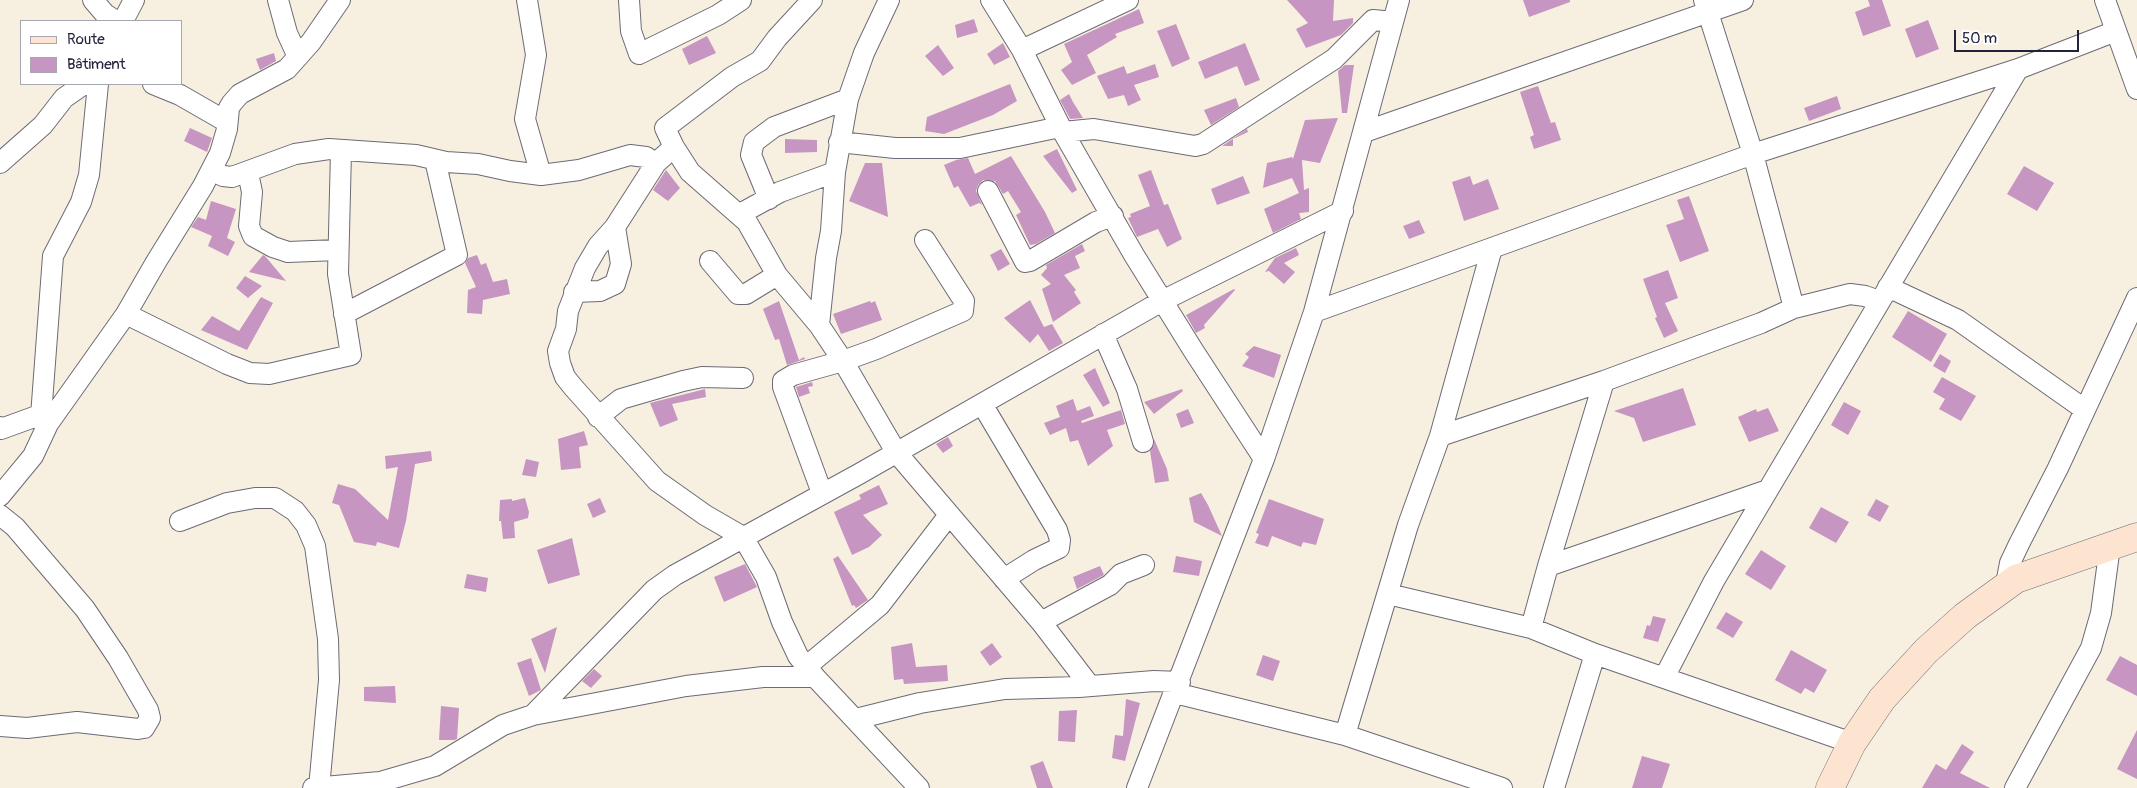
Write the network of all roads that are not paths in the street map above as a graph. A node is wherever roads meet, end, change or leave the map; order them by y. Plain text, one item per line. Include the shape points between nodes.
1 (93, 0) edge
2 (134, 0) edge
3 (278, 0) edge
4 (340, 0) edge
5 (527, 0) edge
6 (629, 0) edge
7 (741, 0) edge
8 (812, 0) edge
9 (889, 0) edge
10 (991, 0) edge
11 (1128, 0) edge
12 (1399, 0) edge
13 (1743, 0) edge
14 (2105, 0) edge
15 (1706, 6) edge
16 (114, 20) edge
17 (124, 20) edge
18 (1393, 22) junction
19 (2116, 31) junction
20 (1022, 50) junction
21 (298, 57) junction
22 (2018, 69) junction
23 (83, 85) edge
24 (98, 85) edge
25 (155, 85) edge
26 (2137, 89) edge
27 (848, 99) junction
28 (227, 122) junction
29 (1062, 129) junction
30 (1364, 132) junction
31 (839, 142) junction
32 (674, 147) junction
33 (341, 151) junction
34 (1752, 154) junction
35 (434, 160) junction
36 (656, 163) junction
37 (0, 164) edge
38 (213, 170) junction
39 (835, 172) junction
40 (248, 173) junction
41 (541, 175) junction
42 (988, 191) dead end
43 (769, 198) junction
44 (1343, 211) junction
45 (740, 214) junction
46 (1113, 216) junction
47 (615, 227) junction
48 (925, 240) dead end
49 (1492, 248) junction
50 (337, 250) junction
51 (710, 261) dead end
52 (777, 275) junction
53 (574, 292) junction
54 (1883, 294) junction
55 (2137, 298) edge
56 (1162, 301) junction
57 (1794, 308) junction
58 (1314, 312) junction
59 (126, 314) junction
60 (344, 314) junction
61 (819, 325) junction
62 (1103, 334) junction
63 (844, 361) junction
64 (743, 378) dead end
65 (1604, 381) junction
66 (982, 404) junction
67 (2084, 409) junction
68 (598, 417) junction
69 (45, 420) junction
70 (0, 428) edge
71 (1440, 436) junction
72 (1143, 442) dead end
73 (896, 452) junction
74 (1264, 460) junction
75 (1768, 490) junction
76 (822, 494) junction
77 (0, 496) edge
78 (0, 515) edge
79 (949, 515) junction
80 (180, 521) dead end
81 (744, 537) junction
82 (2137, 537) edge
83 (2110, 546) junction
84 (1144, 564) dead end
85 (1548, 566) junction
86 (1004, 579) junction
87 (2006, 584) junction
88 (1388, 594) junction
89 (1041, 622) junction
90 (1531, 628) junction
91 (1595, 654) junction
92 (811, 672) junction
93 (1666, 676) junction
94 (1090, 686) junction
95 (1178, 688) junction
96 (533, 715) junction
97 (856, 718) junction
98 (0, 726) edge
99 (1345, 735) junction
100 (1852, 743) junction
101 (313, 788) edge
102 (319, 788) edge
103 (920, 788) edge
104 (1137, 788) edge
105 (1502, 788) edge
106 (1554, 788) edge
107 (1830, 788) edge
108 (2015, 788) edge

1 - 16 street
2 - 17 street
3 - 21 street
4 - 21 street
5 - 41 street via 536,56 525,119
6 - 7 street via 631,31 639,54
8 - 32 street via 760,61 732,77 666,128
9 - 27 street via 864,53
10 - 20 street
11 - 20 street
12 - 18 street
13 - 15 street
14 - 19 street
15 - 30 street
15 - 34 street
18 - 29 street via 1373,20 1334,59 1203,144 1195,146 1122,132
18 - 30 street
19 - 22 street
19 - 26 street
20 - 29 street
21 - 28 street via 281,74 236,98 229,108
22 - 34 street
22 - 54 street
23 - 37 street via 64,98 43,125
24 - 69 street via 90,176 81,202 57,246 51,268
25 - 28 street
27 - 31 street
27 - 43 street via 774,127 754,142 751,155
28 - 38 street via 225,139
29 - 31 street via 960,148 895,148
29 - 46 street
30 - 44 street
31 - 39 street
32 - 36 street
32 - 45 street via 699,181
33 - 35 street via 389,152
33 - 40 street via 305,151
33 - 50 street
34 - 49 street
34 - 57 street
35 - 41 street
35 - 60 street via 457,254
36 - 41 street via 630,154 579,170
36 - 47 street
38 - 40 street via 228,177
38 - 59 street
39 - 43 street
39 - 61 street
40 - 50 street via 252,192 249,226 253,236 288,252
42 - 46 street via 1025,262 1096,222
43 - 45 street
44 - 56 street
44 - 58 street
45 - 52 street via 756,234
46 - 56 street
47 - 53 street via 598,246
47 - 53 street via 621,264 615,284 600,291
48 - 63 street via 964,301 963,310
49 - 58 street
49 - 71 street
50 - 60 street
51 - 52 street via 738,294 746,294
52 - 61 street
53 - 68 street via 558,350 560,363 565,378
54 - 57 street via 1850,294
54 - 67 street via 1958,320
54 - 75 street
55 - 67 street
56 - 62 street
56 - 74 street
57 - 65 street
58 - 74 street
59 - 60 street via 241,371 258,374 350,355
59 - 69 street
61 - 63 street
62 - 66 street
62 - 72 street via 1127,389
63 - 73 street
63 - 76 street via 793,375 783,381 782,387
64 - 68 street via 683,380 621,399
65 - 71 street
65 - 85 street
66 - 73 street
66 - 86 street via 1060,540 1060,548
67 - 87 street via 2010,563
68 - 81 street via 657,481 705,515
69 - 70 street via 28,418
69 - 77 street via 33,456
71 - 88 street via 1408,525
73 - 76 street
73 - 79 street
74 - 95 street
75 - 85 street
75 - 93 street via 1714,581
76 - 81 street
78 - 98 street via 15,527 85,609 118,658 150,718 144,728 138,729 77,722 27,728
79 - 86 street
79 - 92 street via 880,604
80 - 102 street via 227,503 275,498 296,511 306,525 315,546 328,639 329,680
81 - 92 street via 766,577 798,656
81 - 96 street via 654,590
82 - 83 street
83 - 87 street
83 - 108 street via 2101,613 2091,648
84 - 89 street via 1121,574 1110,585
85 - 90 street
86 - 89 street
87 - 100 street via 1926,651 1882,699
88 - 90 street
88 - 99 street
89 - 94 street
90 - 91 street
91 - 93 street
91 - 106 street
92 - 96 street via 686,686
92 - 97 street
93 - 100 street
94 - 95 street via 1154,681
94 - 97 street via 1005,689
95 - 99 street
95 - 104 street
96 - 102 street via 503,725 435,766 380,782
97 - 103 street
99 - 105 street
100 - 107 street
101 - 102 street

